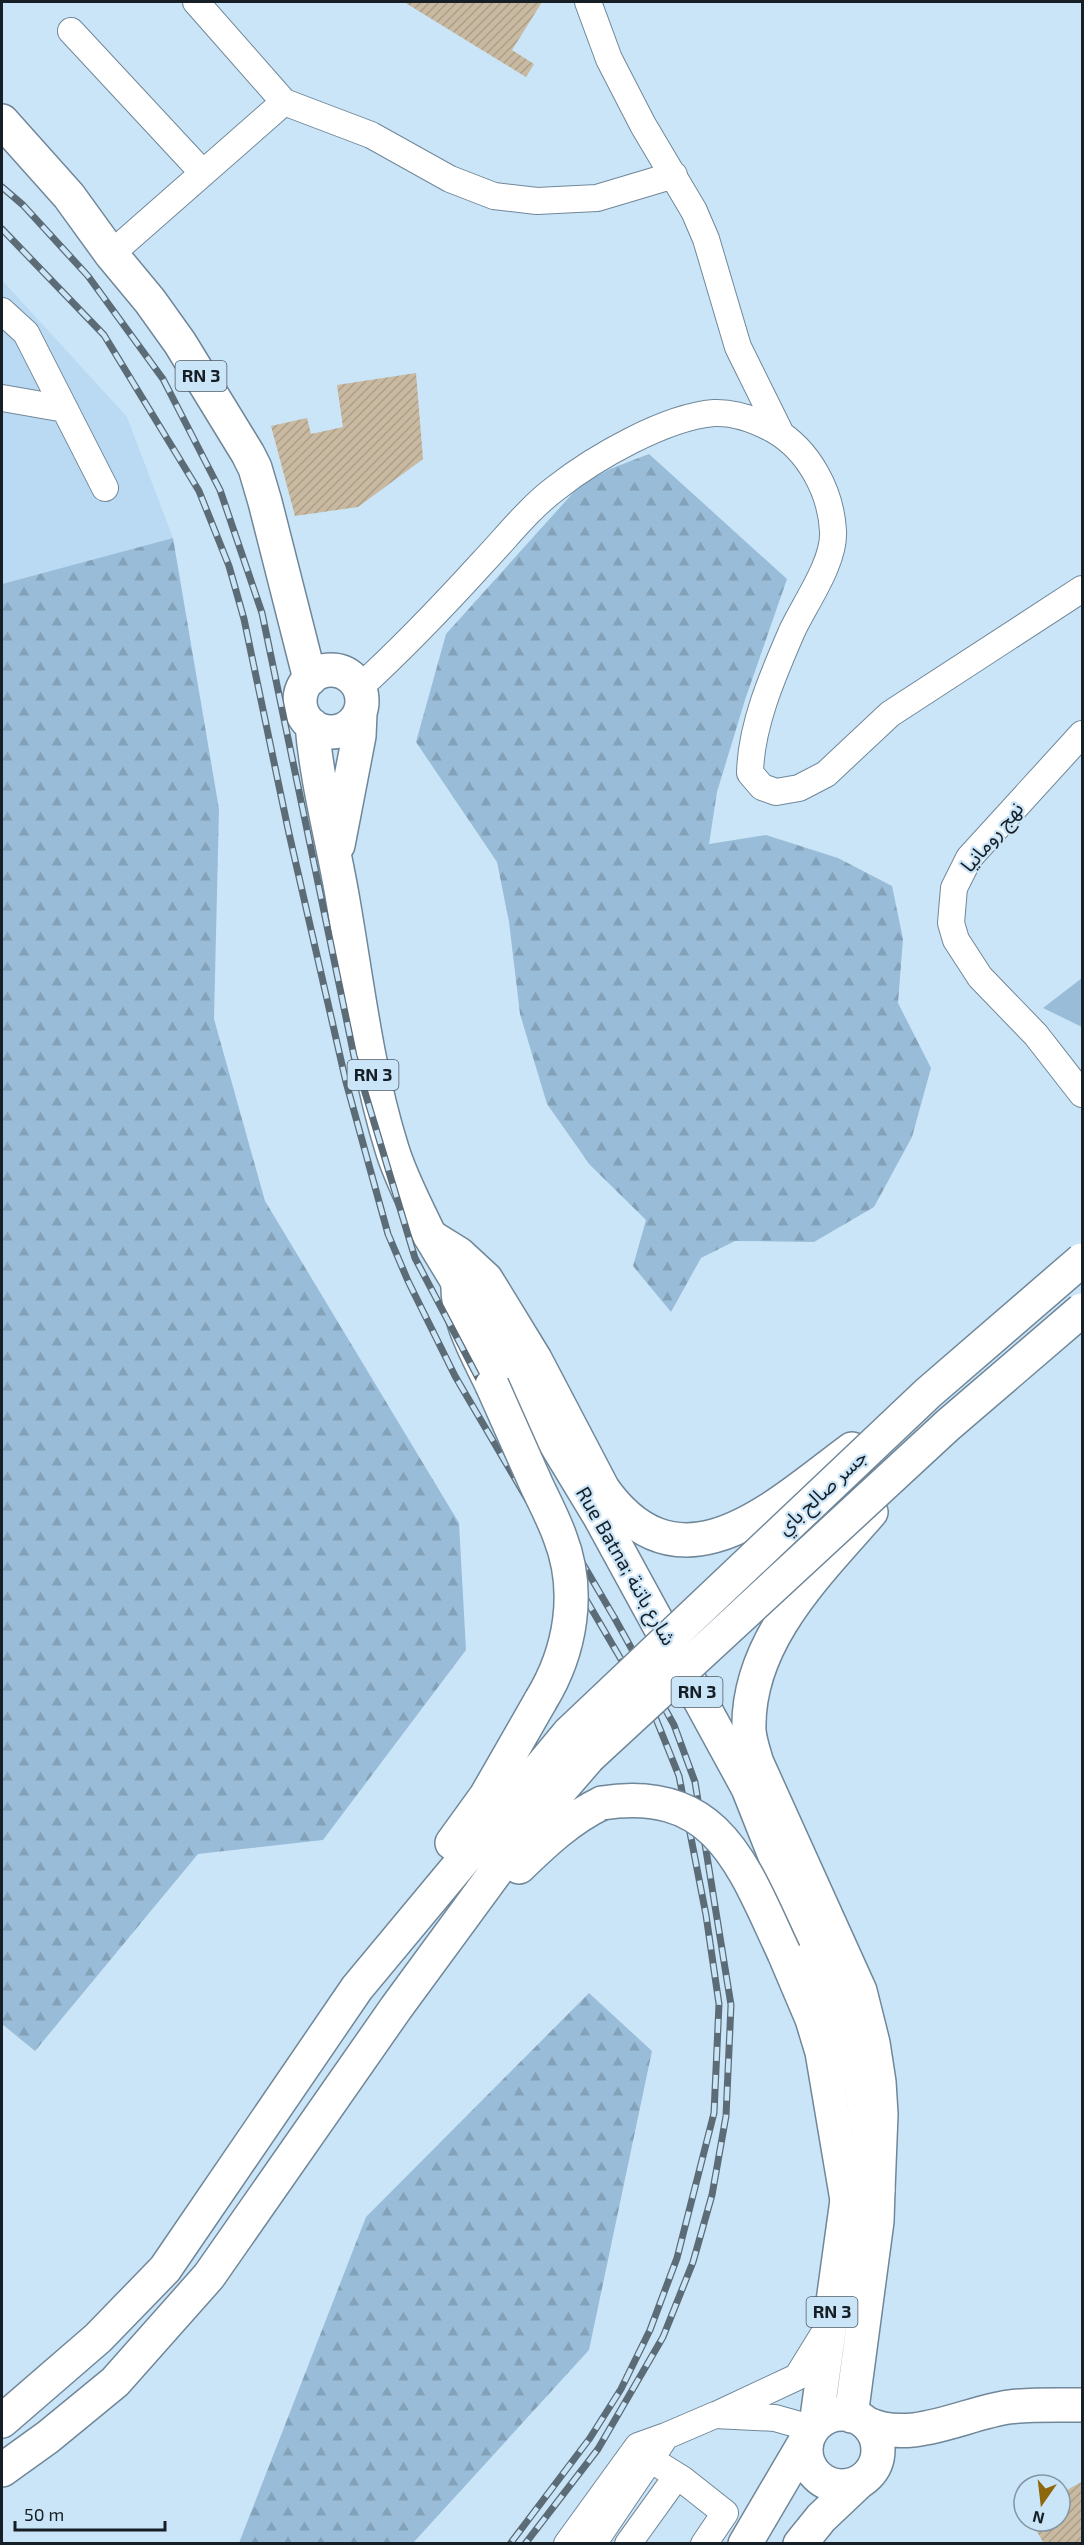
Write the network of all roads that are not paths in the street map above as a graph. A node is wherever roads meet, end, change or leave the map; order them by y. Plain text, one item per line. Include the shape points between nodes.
1 (196, 2) edge
2 (588, 2) edge
3 (71, 31) dead end
4 (284, 102) junction
5 (2, 121) edge
6 (203, 173) junction
7 (674, 175) junction
8 (111, 254) junction
9 (2, 311) edge
10 (2, 398) edge
11 (64, 409) junction
12 (781, 434) junction
13 (105, 488) dead end
14 (1083, 589) edge
15 (310, 679) junction
16 (359, 700) junction
17 (312, 725) junction
18 (1083, 734) edge
19 (336, 856) junction
20 (1083, 1094) edge
21 (430, 1236) junction
22 (1083, 1260) edge
23 (458, 1280) junction
24 (1083, 1310) edge
25 (928, 1394) junction
26 (948, 1425) junction
27 (357, 1988) junction
28 (396, 2008) junction
29 (867, 2134) junction
30 (878, 2190) junction
31 (847, 2200) junction
32 (831, 2322) junction
33 (1083, 2405) edge
34 (715, 2415) junction
35 (858, 2419) junction
36 (2, 2421) edge
37 (813, 2430) junction
38 (923, 2430) junction
39 (666, 2436) junction
40 (650, 2459) junction
41 (2, 2470) edge
42 (677, 2476) junction
43 (866, 2476) junction
44 (567, 2544) edge
45 (593, 2544) edge
46 (628, 2544) edge
47 (704, 2544) edge
48 (745, 2544) edge
49 (800, 2544) edge

1 - 4 street
2 - 7 street via 609,59
3 - 6 street
4 - 6 street
4 - 7 street via 371,135 450,179 494,196 537,201 597,198
5 - 8 main road, RN 3 via 69,196
6 - 8 street
7 - 12 street via 706,239 738,346
8 - 15 main road, RN 3 via 180,343 255,468
9 - 11 street via 26,333
10 - 11 street
11 - 13 street
12 - 14 street via 814,469 828,499 834,534 828,559 792,632 755,729 750,773 762,787 776,792 799,788 826,774 890,714
12 - 16 street via 753,418 715,413 678,420 601,457 554,489
15 - 16 main road via 325,671 341,672 348,676
15 - 17 main road via 301,702
16 - 17 main road via 348,727 339,731 320,730
16 - 19 main road, RN 3 via 359,736
17 - 19 main road, RN 3 via 320,788
18 - 20 street, نهج رومانيا via 969,858 954,888 951,923 956,940 980,976 1036,1035
19 - 21 main road, RN 3 via 377,1092 393,1150
21 - 23 main road, RN 3
21 - 25 main road, bridge via 459,1254 486,1279 535,1359 615,1507 647,1531 681,1540 723,1535 782,1501
22 - 25 main road, جسر صالح باي, bridge
23 - 27 main road, bridge via 457,1296 464,1325 560,1537 569,1576 568,1635 554,1679 486,1796 400,1916
23 - 29 main road, Rue Batna; شارع باتنة / RN 3 via 600,1517 748,1788 838,2015 861,2087
24 - 26 main road, bridge
25 - 27 main road, جسر صالح باي, bridge via 568,1733
26 - 28 main road, bridge via 589,1757 531,1824
26 - 30 main road, RN 3, bridge via 798,1596 774,1635 752,1697 749,1733 757,1763 860,1990 873,2043 881,2114
27 - 36 main road via 165,2269 98,2338
28 - 31 main road, RN 3, bridge via 511,1875 578,1815 602,1803 629,1799 659,1803 693,1815 712,1828 744,1869 812,2019 822,2052
28 - 41 main road via 209,2276 115,2382
29 - 30 main road, Rue Batna; شارع باتنة / RN 3
29 - 31 main road, Rue Batna; شارع باتنة / RN 3
30 - 35 main road, Rue Batna; شارع باتنة / RN 3
31 - 32 main road, Rue Batna; شارع باتنة / RN 3
32 - 34 street via 797,2377
32 - 37 main road, Rue Batna; شارع باتنة / RN 3
33 - 38 main road via 1008,2407
34 - 37 street via 775,2418
34 - 39 street
35 - 37 main road via 839,2415 826,2418
35 - 38 main road via 877,2428
35 - 43 main road via 874,2433 878,2445 878,2457
37 - 43 main road via 806,2448 807,2460 817,2476 833,2485 846,2486
37 - 48 main road, RN 3
38 - 43 main road
39 - 40 street
39 - 44 street via 638,2446
40 - 42 street
40 - 45 street
42 - 46 street
42 - 47 street via 725,2513
43 - 49 main road via 821,2518

